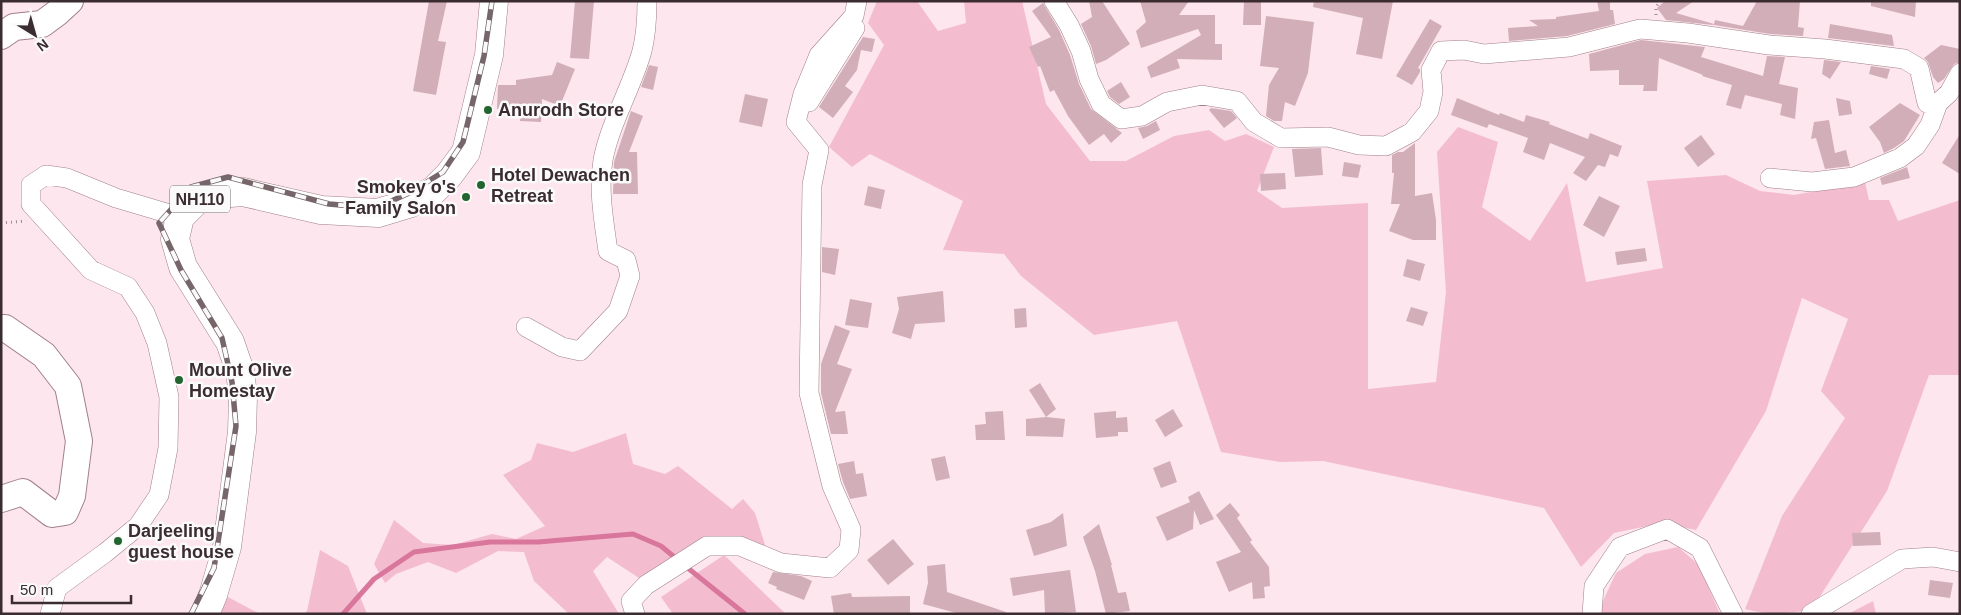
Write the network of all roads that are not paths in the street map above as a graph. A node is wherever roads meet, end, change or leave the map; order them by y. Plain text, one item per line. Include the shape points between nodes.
1 (70, 1) edge
2 (494, 1) edge
3 (647, 1) edge
4 (857, 1) edge
5 (866, 1) edge
6 (1054, 1) edge
7 (1, 36) edge
8 (1960, 73) edge
9 (1938, 103) junction
10 (796, 122) junction
11 (1770, 178) dead end
12 (180, 217) junction
13 (526, 327) dead end
14 (1, 328) edge
15 (1, 499) edge
16 (1960, 562) edge
17 (50, 614) edge
18 (205, 614) edge
19 (635, 614) edge
20 (1592, 614) edge
21 (1732, 614) edge
22 (1811, 614) edge

1 - 7 main road via 42,24 14,28
2 - 12 highway, NH110 via 489,55 466,152 434,190 411,203 378,214 321,210 243,192 217,194 198,199
3 - 13 street via 642,51 603,160 602,208 608,251 626,260 630,276 618,311 580,351 562,347
4 - 10 street via 854,16 819,55
5 - 10 street via 862,16
6 - 9 street via 1073,33 1100,104 1121,119 1142,116 1167,102 1202,95 1237,101 1254,122 1282,138 1328,137 1359,145 1386,146 1412,132 1429,111 1434,92 1430,70 1441,51 1464,50 1484,54 1569,47 1640,29 1904,59 1919,68 1927,103
8 - 9 street via 1949,93
9 - 11 street via 1921,139 1900,158 1854,177 1812,182
10 - 19 street via 819,150 812,185 809,393 832,486 851,529 849,550 830,568 781,563 740,546 707,546 646,584 631,601
12 - 17 street via 116,198 68,178 46,175 31,185 31,204 60,237 91,270 128,287 145,313 157,343 169,397 168,448 159,495 138,526 57,588
12 - 18 highway, NH110 via 176,238 183,267 230,342 240,371 243,396 242,432 227,547
14 - 15 main road via 6,328 44,355 68,386 78,441 72,496 65,512 52,514 23,492
16 - 22 street via 1933,557 1902,559
20 - 21 street via 1594,586 1620,547 1667,529 1700,548

